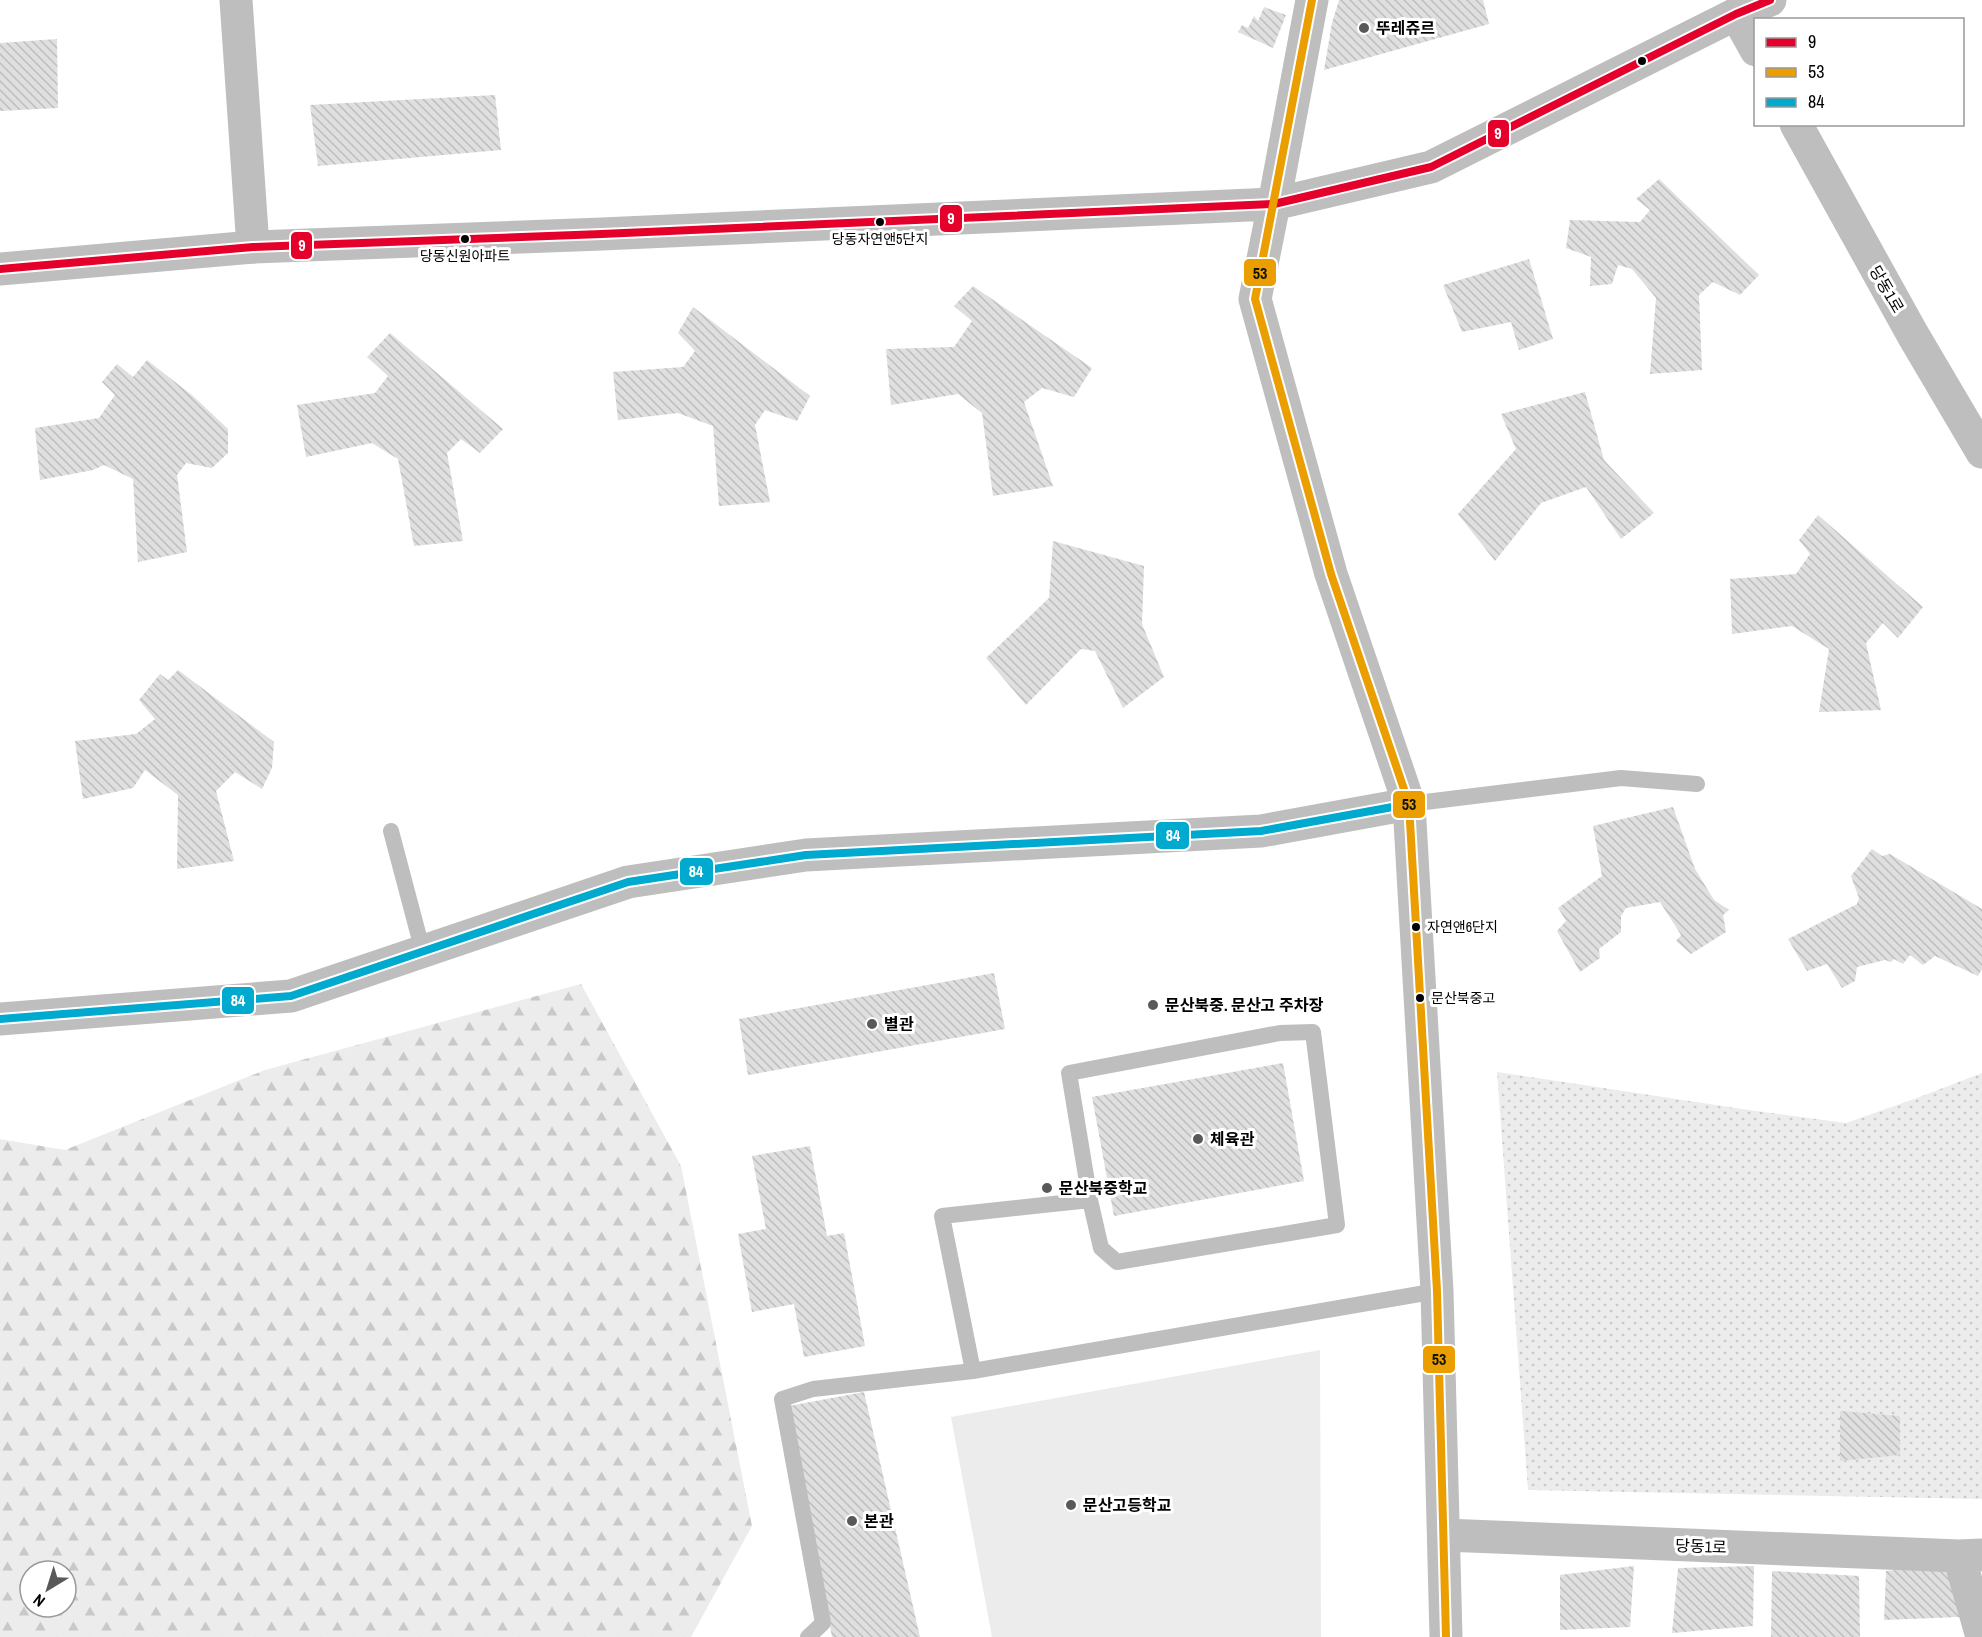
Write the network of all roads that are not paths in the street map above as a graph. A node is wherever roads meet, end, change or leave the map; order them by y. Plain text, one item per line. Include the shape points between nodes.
1 (236, 0) edge
2 (1312, 0) edge
3 (1770, 0) edge
4 (1736, 14) junction
5 (1754, 48) edge
6 (1797, 126) edge
7 (1274, 204) junction
8 (253, 247) junction
9 (0, 269) edge
10 (1982, 452) edge
11 (1697, 784) dead end
12 (1409, 804) junction
13 (391, 831) dead end
14 (423, 952) junction
15 (0, 1019) edge
16 (1090, 1200) junction
17 (1437, 1291) junction
18 (973, 1371) junction
19 (1444, 1535) junction
20 (1970, 1556) edge
21 (808, 1637) edge
22 (1446, 1637) edge
23 (1982, 1637) edge

1 - 8 street
2 - 7 street
3 - 4 street
4 - 5 street
4 - 7 street via 1431,167
6 - 10 street, 당동1로
7 - 8 street
7 - 12 street via 1255,299 1330,574
8 - 9 street
11 - 12 lane via 1621,778
12 - 14 street via 1261,831 806,855 628,882
12 - 17 street
13 - 14 lane
14 - 15 street via 291,996
16 - 16 lane via 1069,1073 1280,1033 1313,1032 1337,1225 1117,1262 1101,1248
16 - 18 lane via 942,1216
17 - 18 lane
17 - 19 street
18 - 21 lane via 813,1389 782,1399 823,1623
19 - 20 street, 당동1로
19 - 22 street
20 - 23 street, 당동1로

